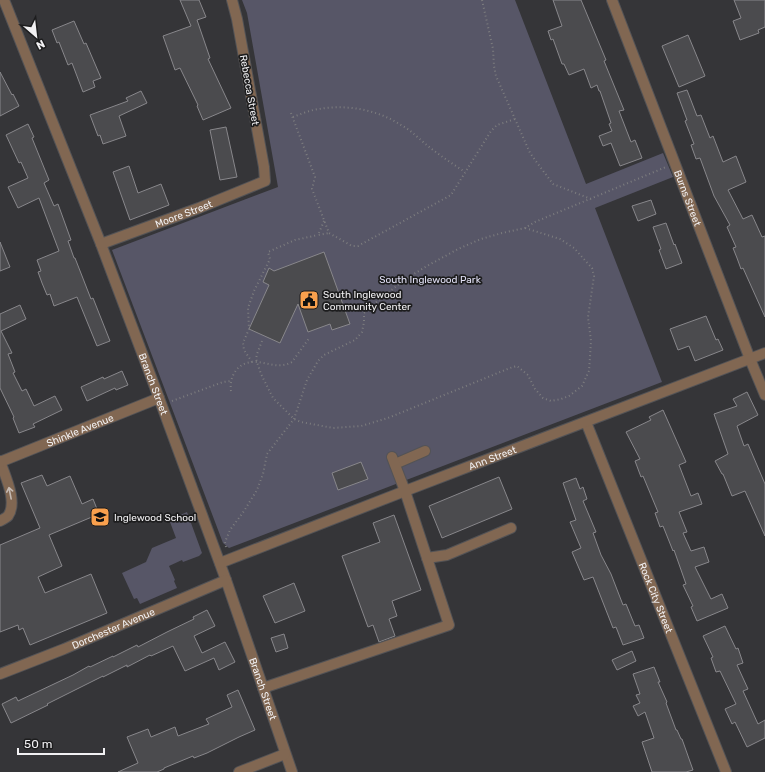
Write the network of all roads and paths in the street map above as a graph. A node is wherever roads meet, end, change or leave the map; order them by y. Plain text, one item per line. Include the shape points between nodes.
1 (4, 0) edge
2 (232, 0) edge
3 (482, 0) edge
4 (612, 0) edge
5 (291, 113) dead end
6 (293, 117) junction
7 (515, 119) junction
8 (675, 164) junction
9 (465, 172) junction
10 (265, 181) joint
11 (591, 199) junction
12 (324, 220) junction
13 (525, 228) junction
14 (329, 233) junction
15 (318, 235) junction
16 (101, 244) junction
17 (310, 337) dead end
18 (262, 341) dead end
19 (765, 353) edge
20 (750, 359) junction
21 (252, 362) junction
22 (257, 362) junction
23 (231, 381) junction
24 (231, 391) dead end
25 (765, 395) edge
26 (159, 398) junction
27 (168, 403) dead end
28 (294, 419) junction
29 (586, 422) junction
30 (425, 451) dead end
31 (0, 462) edge
32 (405, 491) junction
33 (0, 522) edge
34 (511, 528) dead end
35 (226, 548) dead end
36 (427, 558) junction
37 (220, 563) junction
38 (226, 580) junction
39 (0, 674) edge
40 (263, 688) junction
41 (285, 754) junction
42 (239, 772) edge
43 (292, 772) edge
44 (726, 772) edge

1 - 16 street, Branch Street
2 - 10 street, Rebecca Street
3 - 7 path via 496,76
4 - 8 street, Burns Street
5 - 6 path
6 - 9 path via 319,108 336,108 357,109 387,117 403,125
6 - 12 path via 315,177 312,190
7 - 9 path via 497,125 490,131
7 - 11 path via 535,160 553,184
8 - 11 path
8 - 20 street, Burns Street
9 - 14 path via 451,195 358,246 352,246
10 - 16 street, Moore Street
11 - 13 path
12 - 14 path
12 - 15 path
13 - 28 path via 481,239 452,253 404,280 369,308 364,313 362,332 355,340 324,355 318,361 307,380
13 - 28 path via 560,239 574,248 592,268 594,276 588,317 591,341 589,370 582,386 569,396 551,402 543,398 528,375 517,366 388,418 361,426 333,428
14 - 15 path
15 - 21 path via 294,240 268,252 270,259 248,308 249,329 242,343
16 - 26 street, Branch Street
17 - 22 path via 289,364
18 - 22 path
19 - 20 street, Ann Street
20 - 25 street, Burns Street
20 - 29 street, Ann Street
21 - 22 path
21 - 23 path via 239,367
22 - 28 path via 273,398
23 - 24 path
23 - 27 path
26 - 31 street, Shinkle Avenue
26 - 37 street, Branch Street
28 - 35 path via 267,454 257,490 230,530 225,542
29 - 32 street, Ann Street
29 - 44 street, Rock City Street
30 - 32 street via 393,460
33 -> 31 street via 12,506 10,491
32 - 36 street
32 - 37 street, Ann Street
34 - 36 street via 447,554
36 - 40 street via 449,625
37 - 38 street, Branch Street
38 - 39 street, Dorchester Avenue
38 - 40 street, Branch Street
40 - 41 street, Branch Street
41 - 42 street
41 - 43 street, Branch Street

